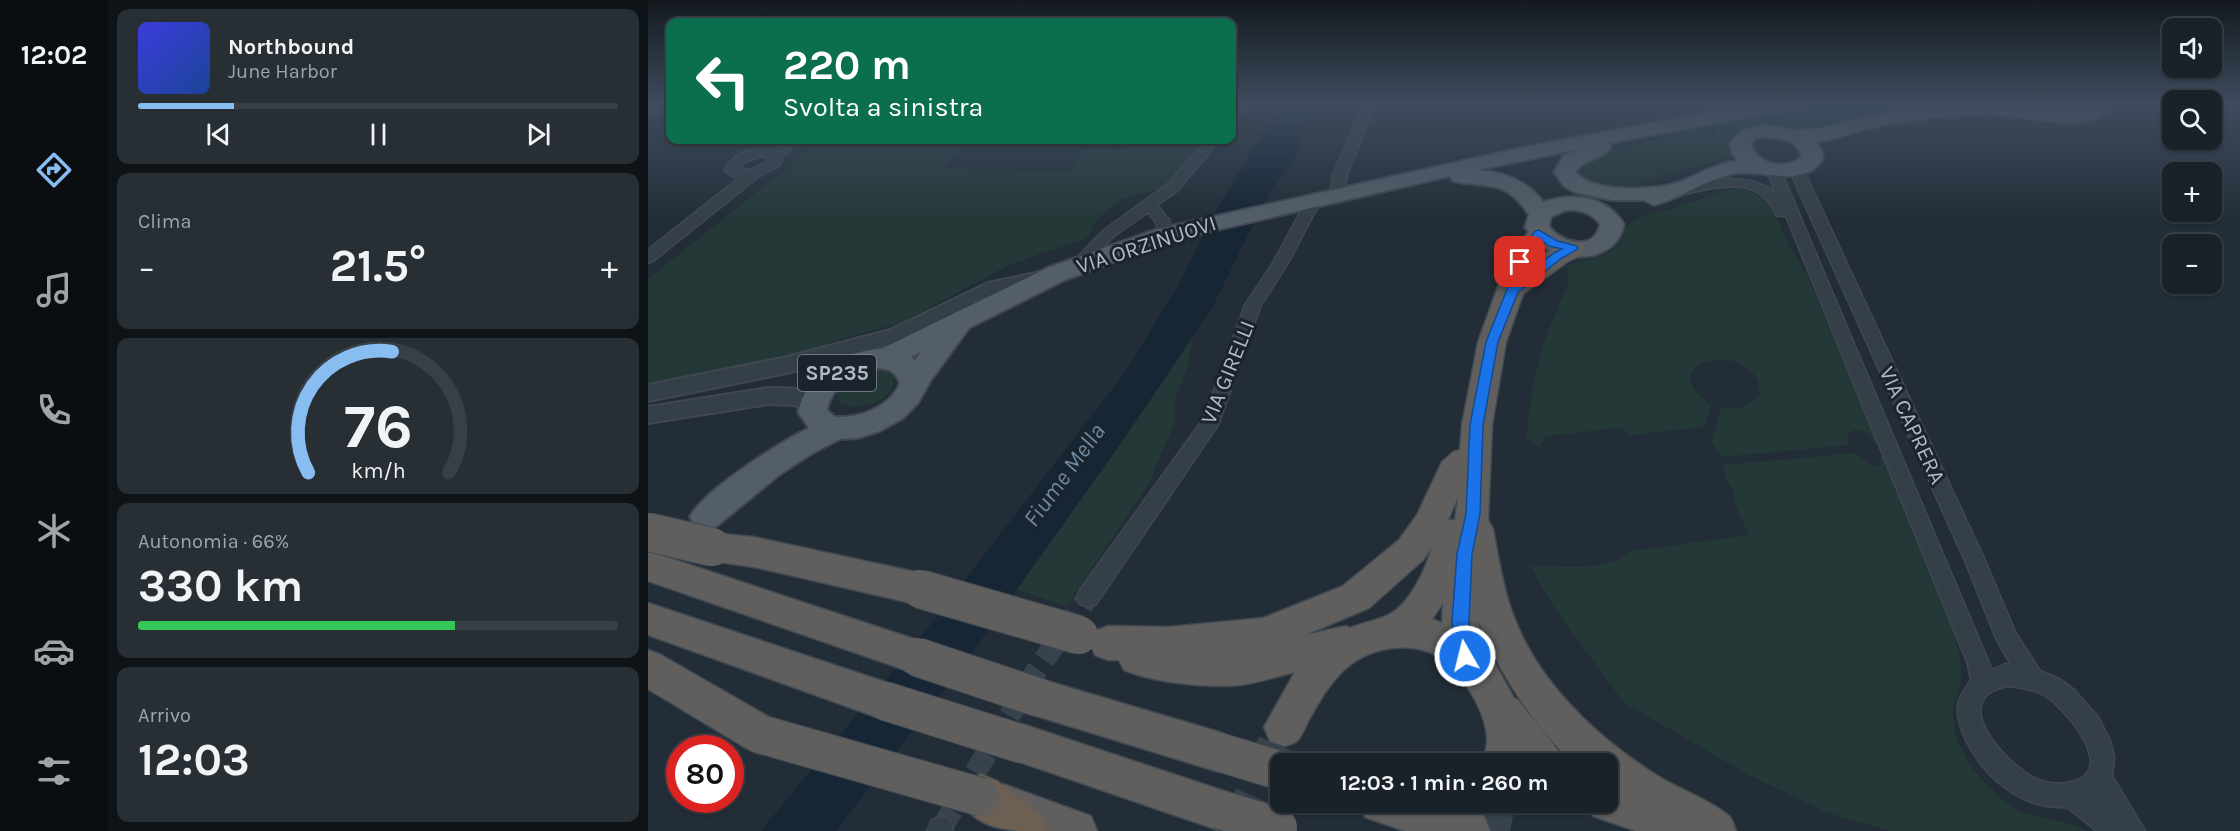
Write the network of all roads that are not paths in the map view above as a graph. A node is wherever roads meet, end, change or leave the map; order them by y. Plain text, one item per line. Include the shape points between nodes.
1 (1354, 141) edge
2 (1562, 141) edge
3 (1594, 141) edge
4 (1611, 141) edge
5 (1617, 141) edge
6 (1742, 141) edge
7 (1809, 141) edge
8 (776, 144) edge
9 (787, 144) edge
10 (1210, 144) edge
11 (758, 153) junction
12 (1520, 154) junction
13 (776, 156) junction
14 (1751, 164) junction
15 (1796, 169) junction
16 (734, 172) junction
17 (753, 174) junction
18 (1428, 176) junction
19 (1664, 194) junction
20 (1337, 195) junction
21 (1314, 200) junction
22 (1149, 204) junction
23 (1585, 204) junction
24 (1629, 205) junction
25 (1540, 224) junction
26 (1612, 224) junction
27 (1166, 234) junction
28 (648, 246) edge
29 (1573, 249) junction
30 (1809, 255) junction
31 (648, 258) edge
32 (1079, 264) junction
33 (1056, 274) junction
34 (1512, 290) junction
35 (964, 319) junction
36 (884, 358) junction
37 (852, 365) junction
38 (914, 383) junction
39 (648, 393) edge
40 (648, 403) edge
41 (811, 408) junction
42 (648, 415) edge
43 (1477, 425) junction
44 (838, 428) junction
45 (1464, 461) junction
46 (772, 462) junction
47 (1473, 514) junction
48 (648, 532) edge
49 (709, 532) junction
50 (662, 571) edge
51 (1088, 597) tunnel mouth
52 (648, 619) edge
53 (1396, 632) junction
54 (1093, 639) junction
55 (1358, 641) junction
56 (1465, 656) junction
57 (648, 668) edge
58 (2032, 679) junction
59 (1983, 682) junction
60 (1500, 708) junction
61 (1284, 726) tunnel mouth
62 (1505, 753) edge
63 (1535, 753) edge
64 (1592, 753) edge
65 (1270, 768) edge
66 (1618, 772) edge
67 (2098, 777) junction
68 (2072, 795) junction
69 (981, 797) junction
70 (1618, 804) edge
71 (1413, 813) edge
72 (1456, 827) edge
73 (1283, 829) edge
74 (1024, 831) edge
75 (1076, 831) edge
76 (1701, 831) edge
77 (1715, 831) edge
78 (2117, 831) edge
79 (2132, 831) edge

1 - 20 street via 1340,175
2 - 12 main road, VIA ORZINUOVI
3 - 12 main road, VIA ORZINUOVI
4 - 23 main road via 1566,152 1551,164 1547,179 1552,188
5 - 19 main road via 1572,160 1566,172 1571,183 1605,193
6 - 14 main road
7 - 15 main road via 1812,159
8 - 11 street
9 - 13 street
10 - 22 street via 1172,188
11 - 13 street
11 - 16 street via 737,161 732,167
12 - 18 main road, VIA ORZINUOVI
13 - 17 street via 771,166
14 - 15 main road
14 - 19 main road
14 - 30 street, VIA CAPRERA
15 - 58 street, VIA CAPRERA via 2007,638
16 - 17 street
16 - 28 street
17 - 31 street
18 - 20 main road, VIA ORZINUOVI
18 - 25 main road via 1484,176 1502,181 1526,194
19 - 24 main road
19 - 30 street via 1731,182 1755,186 1775,199 1791,237
20 - 21 main road, VIA ORZINUOVI
21 - 27 main road, VIA ORZINUOVI
21 - 51 street, VIA GIRELLI via 1253,305 1212,420
22 - 27 street via 1162,220
22 - 32 street via 1109,233
23 - 24 main road
23 - 25 main road via 1555,205
23 - 26 main road via 1602,211
24 - 26 main road
25 - 29 main road via 1553,243
25 - 34 highway via 1520,262
26 - 29 main road via 1603,243
27 - 32 main road, VIA ORZINUOVI
29 - 34 highway
30 - 59 street, VIA CAPRERA via 1979,664
32 - 33 main road, VIA ORZINUOVI
33 - 35 main road, VIA ORZINUOVI
33 - 39 street via 995,288 886,339 787,365
34 - 43 highway via 1492,342
35 - 36 main road, VIA ORZINUOVI
35 - 38 main road, VIA ORZINUOVI via 934,352
36 - 37 main road, SP235
36 - 38 main road, SP235 via 905,363 912,371
37 - 40 street
37 - 41 main road, SP235 via 819,388
38 - 44 main road, SP235 via 902,403 879,419 857,427
41 - 42 street via 797,397 777,395
41 - 44 main road, SP235 via 823,425
41 - 46 main road
43 - 45 highway
43 - 47 highway
44 - 46 main road
45 - 53 highway via 1448,557 1424,605
45 - 54 highway via 1453,471 1431,523 1411,550 1356,597 1264,635 1168,644
46 - 49 main road
47 - 56 highway via 1464,554 1461,611
47 - 64 highway via 1495,618 1517,666 1552,713
48 - 49 highway, bridge
49 - 54 highway, bridge via 754,552 920,589
50 - 65 highway, bridge via 1040,698
52 - 73 highway, bridge via 885,701
53 - 55 highway
53 - 56 highway via 1426,634 1457,647
54 - 55 highway via 1138,658 1188,666 1240,667
55 - 61 highway via 1320,668
56 - 60 highway via 1481,673
57 - 69 highway, bridge via 760,734
58 - 59 street via 2005,675
58 - 67 street via 2061,694 2086,718 2100,747 2102,768
59 - 68 street via 1973,693 1969,708 1979,744 1992,762 2031,789
60 - 62 highway via 1507,739
60 - 63 highway
66 - 77 highway
67 - 68 street via 2088,789
67 - 79 street
68 - 78 street
69 - 74 highway
69 - 75 highway
70 - 76 highway
71 - 72 highway

